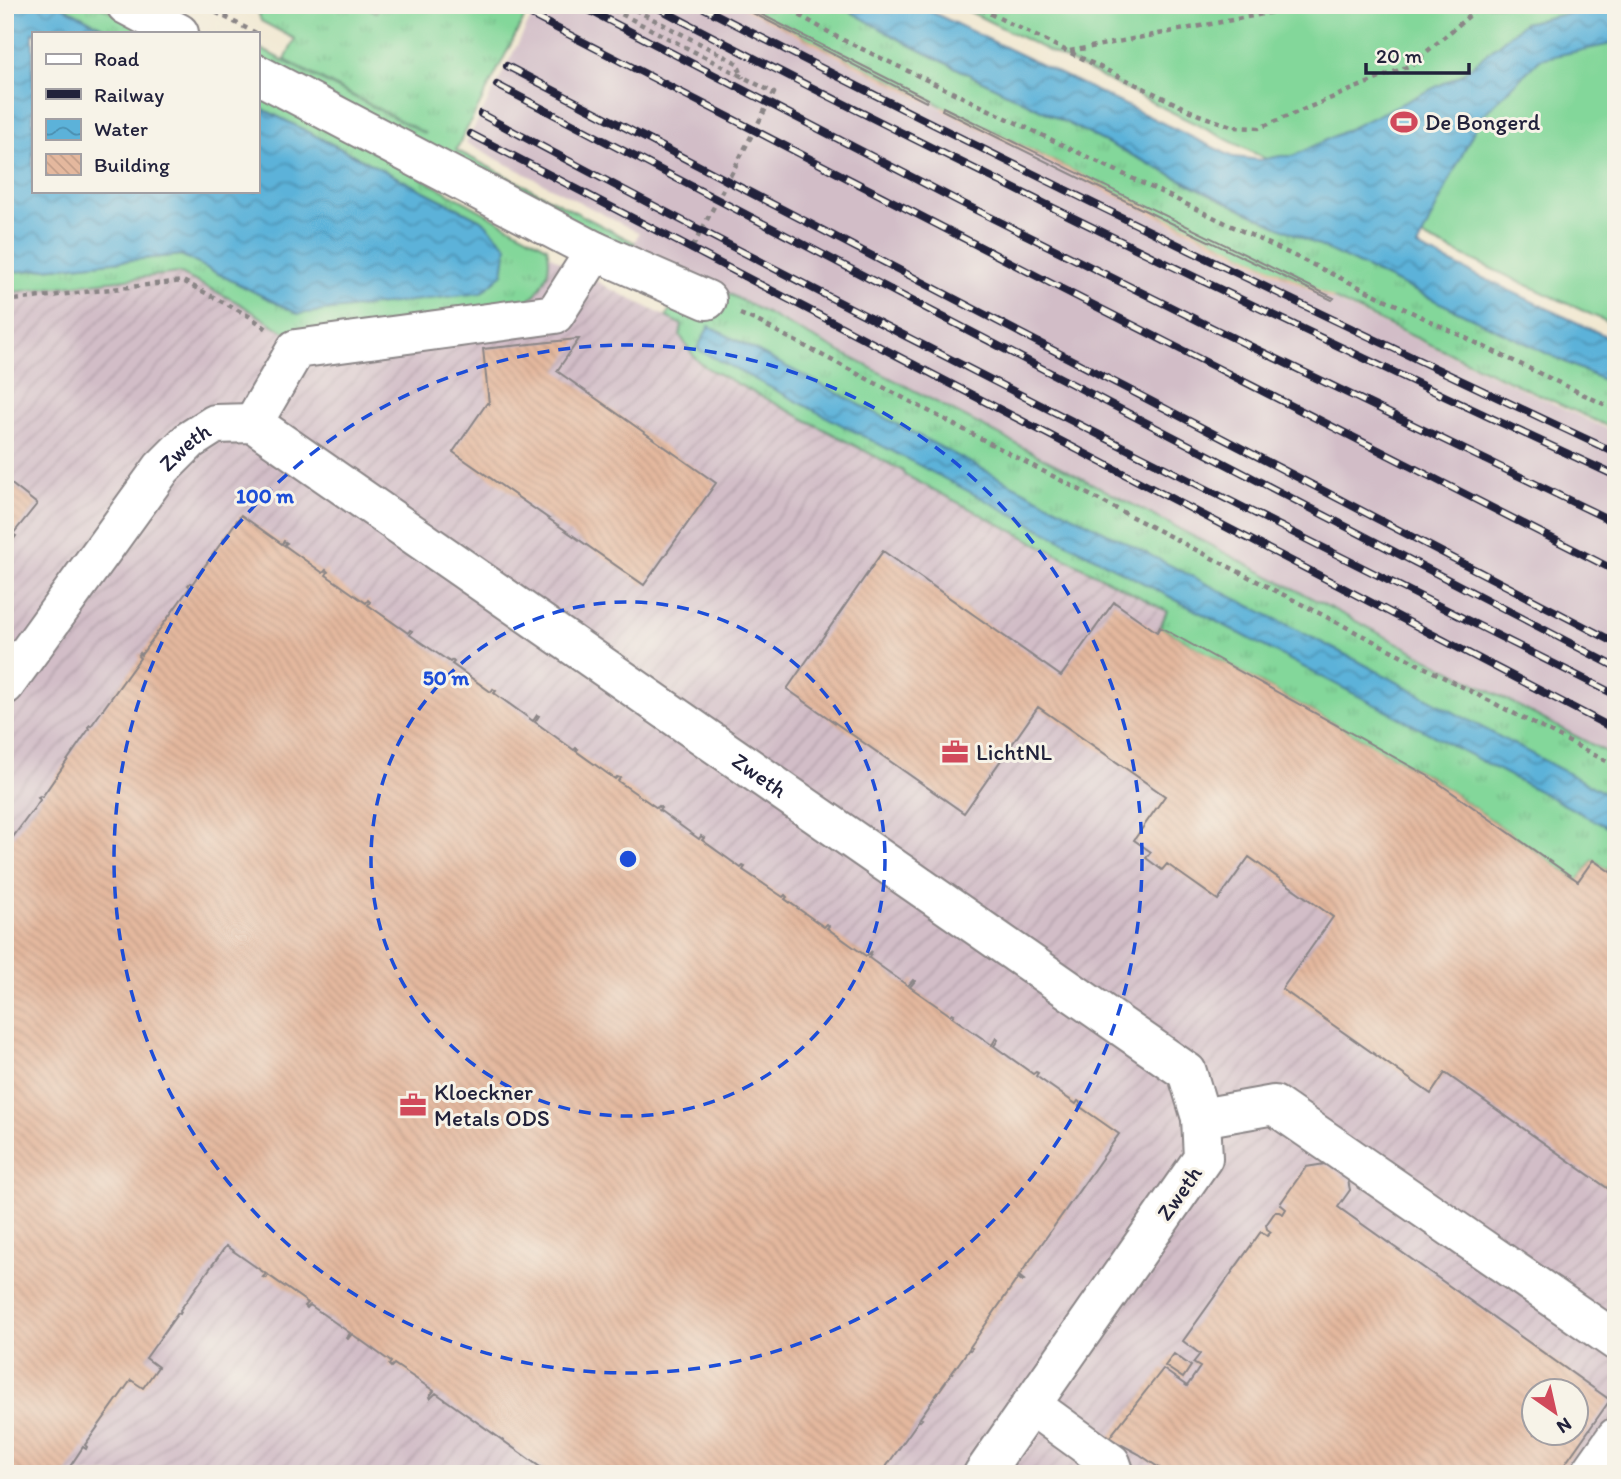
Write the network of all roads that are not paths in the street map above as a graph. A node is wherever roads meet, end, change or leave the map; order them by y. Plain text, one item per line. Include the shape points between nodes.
1 (126, 5) edge
2 (178, 32) edge
3 (259, 75) edge
4 (595, 251) junction
5 (707, 300) road end
6 (253, 423) junction
7 (5, 685) edge
8 (1201, 1118) junction
9 (1616, 1341) edge
10 (1031, 1405) junction
11 (1616, 1437) edge
12 (983, 1474) edge
13 (1115, 1474) edge
14 (1590, 1474) edge

1 - 2 street
3 - 4 street
4 - 5 street
4 - 6 street via 555,314 296,349
6 - 7 street, Zweth via 215,424 190,440 162,468
6 - 8 street, Zweth via 1187,1072
8 - 9 street via 1274,1105
8 - 10 street, Zweth via 1203,1157
10 - 12 street, Zweth
10 - 13 street via 1111,1464
11 - 14 street

